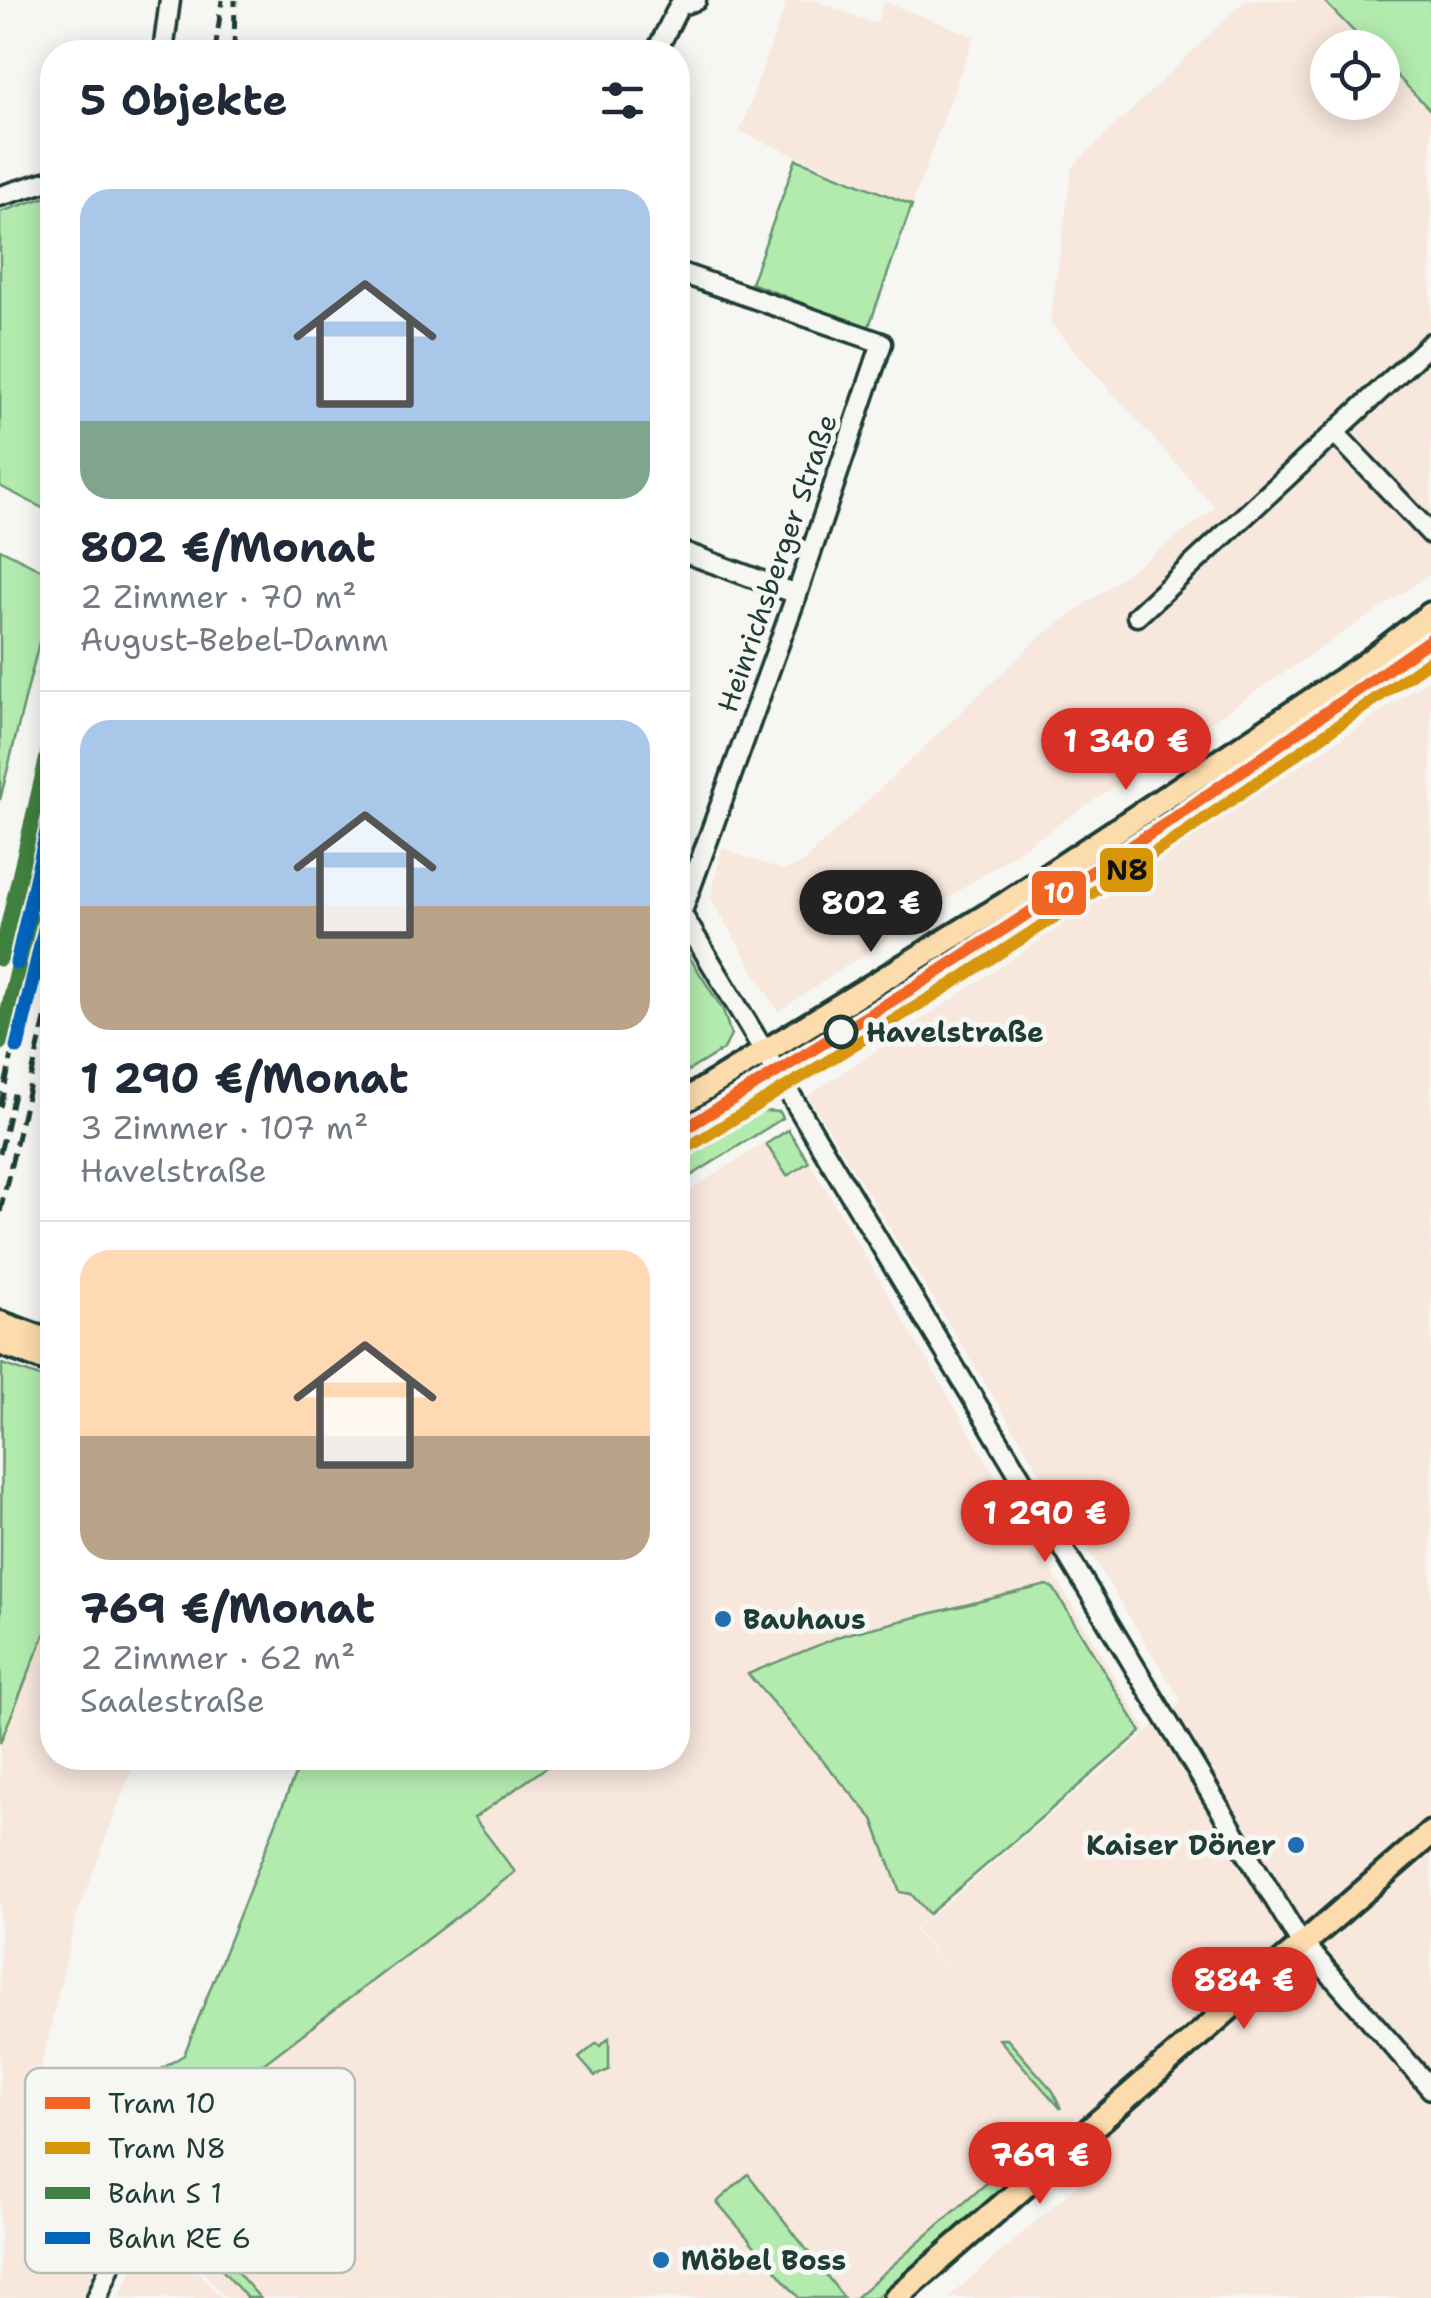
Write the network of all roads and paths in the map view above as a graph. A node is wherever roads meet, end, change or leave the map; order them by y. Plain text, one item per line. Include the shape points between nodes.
1 (170, 0) edge
2 (696, 0) edge
3 (667, 6) edge
4 (165, 40) edge
5 (659, 40) edge
6 (40, 183) edge
7 (0, 195) edge
8 (690, 276) edge
9 (1431, 343) edge
10 (1336, 434) junction
11 (1431, 534) edge
12 (690, 554) edge
13 (798, 594) junction
14 (1431, 614) edge
15 (1137, 616) dead end
16 (690, 882) edge
17 (690, 929) edge
18 (763, 1052) junction
19 (690, 1098) edge
20 (0, 1324) edge
21 (40, 1338) edge
22 (0, 1343) edge
23 (40, 1358) edge
24 (1431, 1833) edge
25 (1303, 1945) junction
26 (1431, 2089) edge
27 (107, 2273) edge
28 (97, 2298) edge
29 (896, 2298) edge

1 - 4 street
2 - 3 street
3 - 5 street
6 - 7 street
8 - 13 street, Heinrichsberger Straße via 882,343
9 - 10 street
10 - 11 street
10 - 15 street
12 - 13 street
13 - 16 street, Heinrichsberger Straße
14 - 18 main road via 1055,872
17 - 18 street
18 - 19 main road
18 - 25 street
20 - 21 main road
22 - 23 main road
24 - 25 main road
25 - 26 street
25 - 29 main road
27 - 28 street

